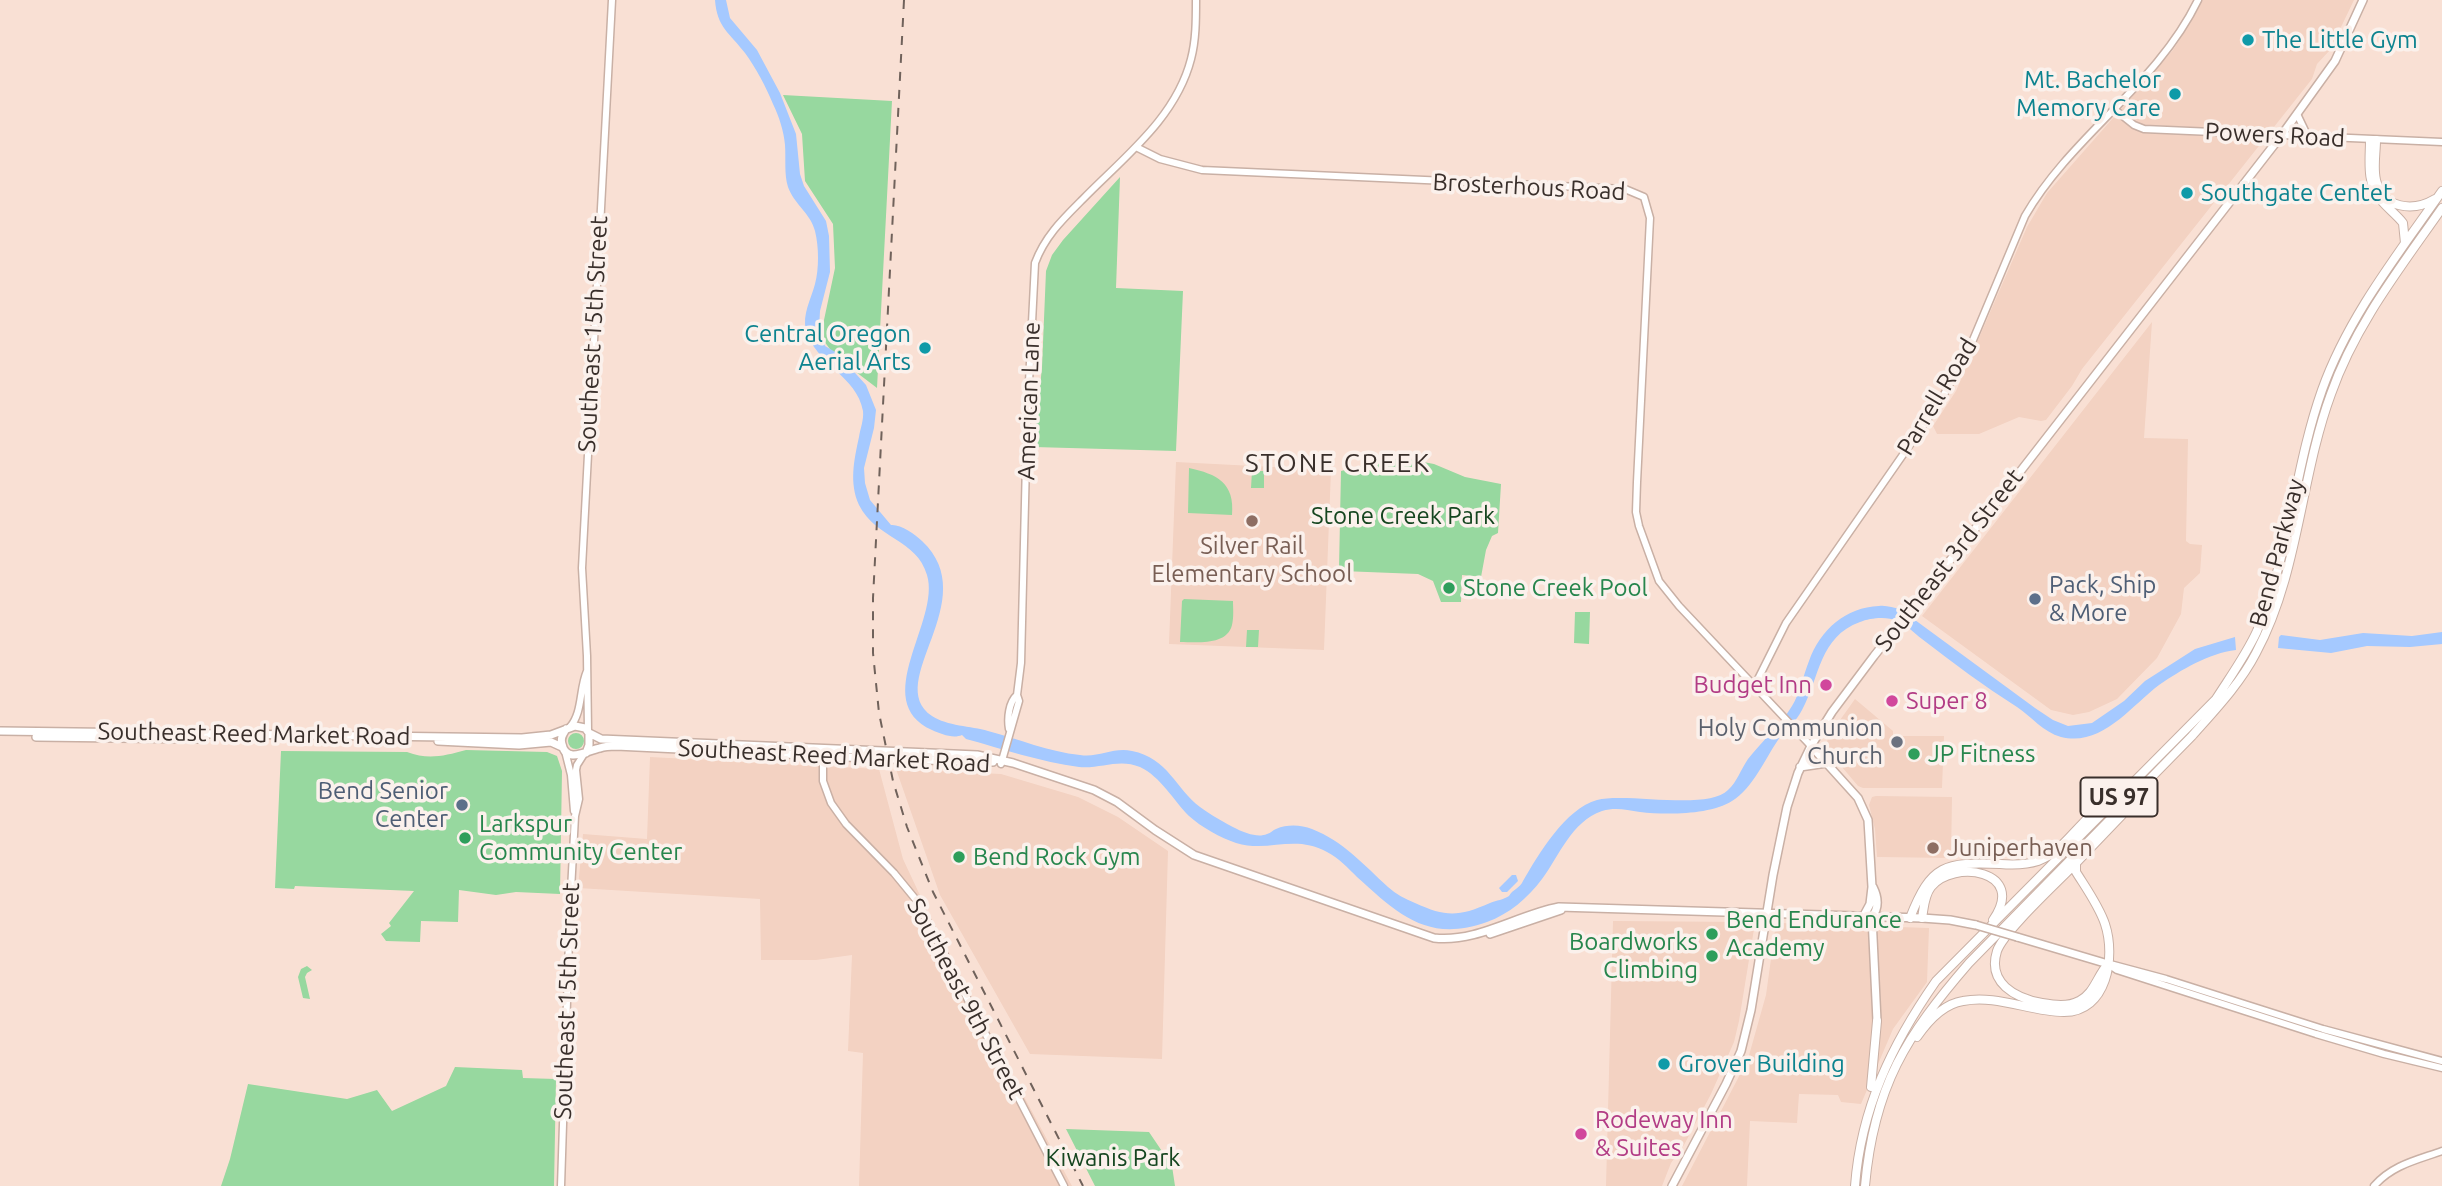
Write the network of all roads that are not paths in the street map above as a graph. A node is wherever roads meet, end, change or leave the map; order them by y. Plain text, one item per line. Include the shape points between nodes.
1 (612, 0) edge
2 (1196, 0) edge
3 (2198, 0) edge
4 (2364, 0) edge
5 (2114, 109) junction
6 (2297, 114) junction
7 (2281, 136) junction
8 (2308, 137) junction
9 (2373, 140) junction
10 (2442, 142) edge
11 (1136, 147) junction
12 (2440, 194) edge
13 (2442, 208) edge
14 (2404, 246) junction
15 (587, 669) junction
16 (1755, 685) junction
17 (568, 728) junction
18 (1823, 728) junction
19 (1795, 729) junction
20 (589, 732) junction
21 (0, 733) edge
22 (2192, 736) junction
23 (1811, 746) junction
24 (2168, 748) junction
25 (563, 749) junction
26 (823, 752) junction
27 (585, 753) junction
28 (1002, 759) junction
29 (1827, 763) junction
30 (1800, 767) junction
31 (575, 816) junction
32 (2076, 863) junction
33 (1872, 887) junction
34 (1767, 914) junction
35 (1863, 917) junction
36 (1872, 917) junction
37 (1910, 918) junction
38 (1922, 918) junction
39 (1980, 939) junction
40 (2108, 964) junction
41 (1877, 1021) joint
42 (2442, 1061) edge
43 (1894, 1067) junction
44 (2442, 1068) edge
45 (1866, 1117) junction
46 (2442, 1151) edge
47 (561, 1186) edge
48 (1064, 1186) edge
49 (1672, 1186) edge
50 (1855, 1186) edge
51 (1865, 1186) edge
52 (2374, 1186) edge

1 - 15 street, Southeast 15th Street via 582,568
2 - 11 street via 1193,48 1184,79 1164,115
3 - 5 street, Parrell Road via 2166,53
4 - 6 main road, Southeast 3rd Street via 2335,61
5 - 7 street, Powers Road via 2144,129
5 - 16 street, Parrell Road via 2037,196 1956,374 1786,623
6 - 7 main road, Southeast 3rd Street
6 - 8 street
7 - 8 street, Powers Road
7 - 18 main road, Southeast 3rd Street
8 - 9 street, Powers Road
9 - 10 street, Powers Road
9 - 12 highway via 2375,176 2387,198 2411,207
9 - 14 highway via 2372,187 2403,223
11 - 16 street, Brosterhous Road via 1202,170 1625,189 1644,197 1650,218 1637,482 1639,526 1659,581
11 - 28 street, American Lane via 1055,227 1035,264 1021,663
12 - 14 highway, Bend Parkway / US 97
13 - 22 highway, Bend Parkway / US 97 via 2370,314 2341,369 2320,427 2285,578 2264,636 2248,668
14 - 24 highway, Bend Parkway / US 97 via 2353,325 2326,380 2273,585 2253,639 2216,699
15 - 17 street, Southeast 15th Street via 579,716
15 - 20 street, Southeast 15th Street
16 - 19 street, Brosterhous Road
17 - 20 main road, Southeast Reed Market Road via 580,726
17 - 21 main road, Southeast Reed Market Road via 522,738
17 - 25 main road, Southeast 15th Street via 561,737
18 - 19 main road
18 - 23 main road, Southeast 3rd Street
19 - 23 street, Brosterhous Road
20 - 26 main road, Southeast Reed Market Road via 601,739
20 - 27 main road, Southeast 15th Street
21 - 25 main road, Southeast Reed Market Road via 519,745 551,742
22 - 32 highway
22 - 43 highway, Bend Parkway / US 97 via 1969,962 1910,1037
23 - 29 main road
23 - 30 main road, Southeast 3rd Street
24 - 37 highway via 2048,856 2029,863 1946,867 1927,881
24 - 39 highway, Bend Parkway / US 97
25 - 27 main road, Southeast Reed Market Road via 576,756
25 - 31 street, Southeast 15th Street
26 - 27 main road, Southeast Reed Market Road via 616,746
26 - 28 main road, Southeast Reed Market Road
26 - 48 street, Southeast 9th Street via 823,781 831,803 923,911
27 - 31 street, Southeast 15th Street via 577,765
28 - 34 main road, Southeast Reed Market Road via 1094,790 1194,855 1424,936 1459,939 1559,907
29 - 30 main road
29 - 33 main road via 1864,809 1870,832
30 - 34 main road, Southeast 3rd Street via 1782,828
31 - 47 street, Southeast 15th Street
32 - 40 highway via 2076,872 2104,920
32 - 40 highway via 2001,943 1996,972 2000,983 2018,996 2062,1005 2086,997
33 - 35 main road
33 - 36 main road via 1877,911
34 - 35 main road, Southeast Reed Market Road
34 - 49 main road, Southeast 3rd Street via 1741,1051
35 - 36 main road, Southeast Reed Market Road
36 - 37 main road, Southeast Reed Market Road
36 - 41 main road
37 - 38 main road, Southeast Reed Market Road
38 - 39 highway via 1924,900 1937,881 1972,872 1991,875 1999,884 2001,903
38 - 40 main road, Southeast Reed Market Road, bridge via 1976,925
39 - 45 highway, Bend Parkway / US 97 via 1936,981 1909,1019 1883,1069
40 - 42 street
40 - 43 highway via 2097,997 2077,1010 1977,1000 1950,1005 1934,1016
40 - 44 street via 2265,1018
41 - 45 highway
43 - 51 highway, Bend Parkway / US 97 via 1876,1119
45 - 50 highway, Bend Parkway / US 97
46 - 52 street via 2400,1165

